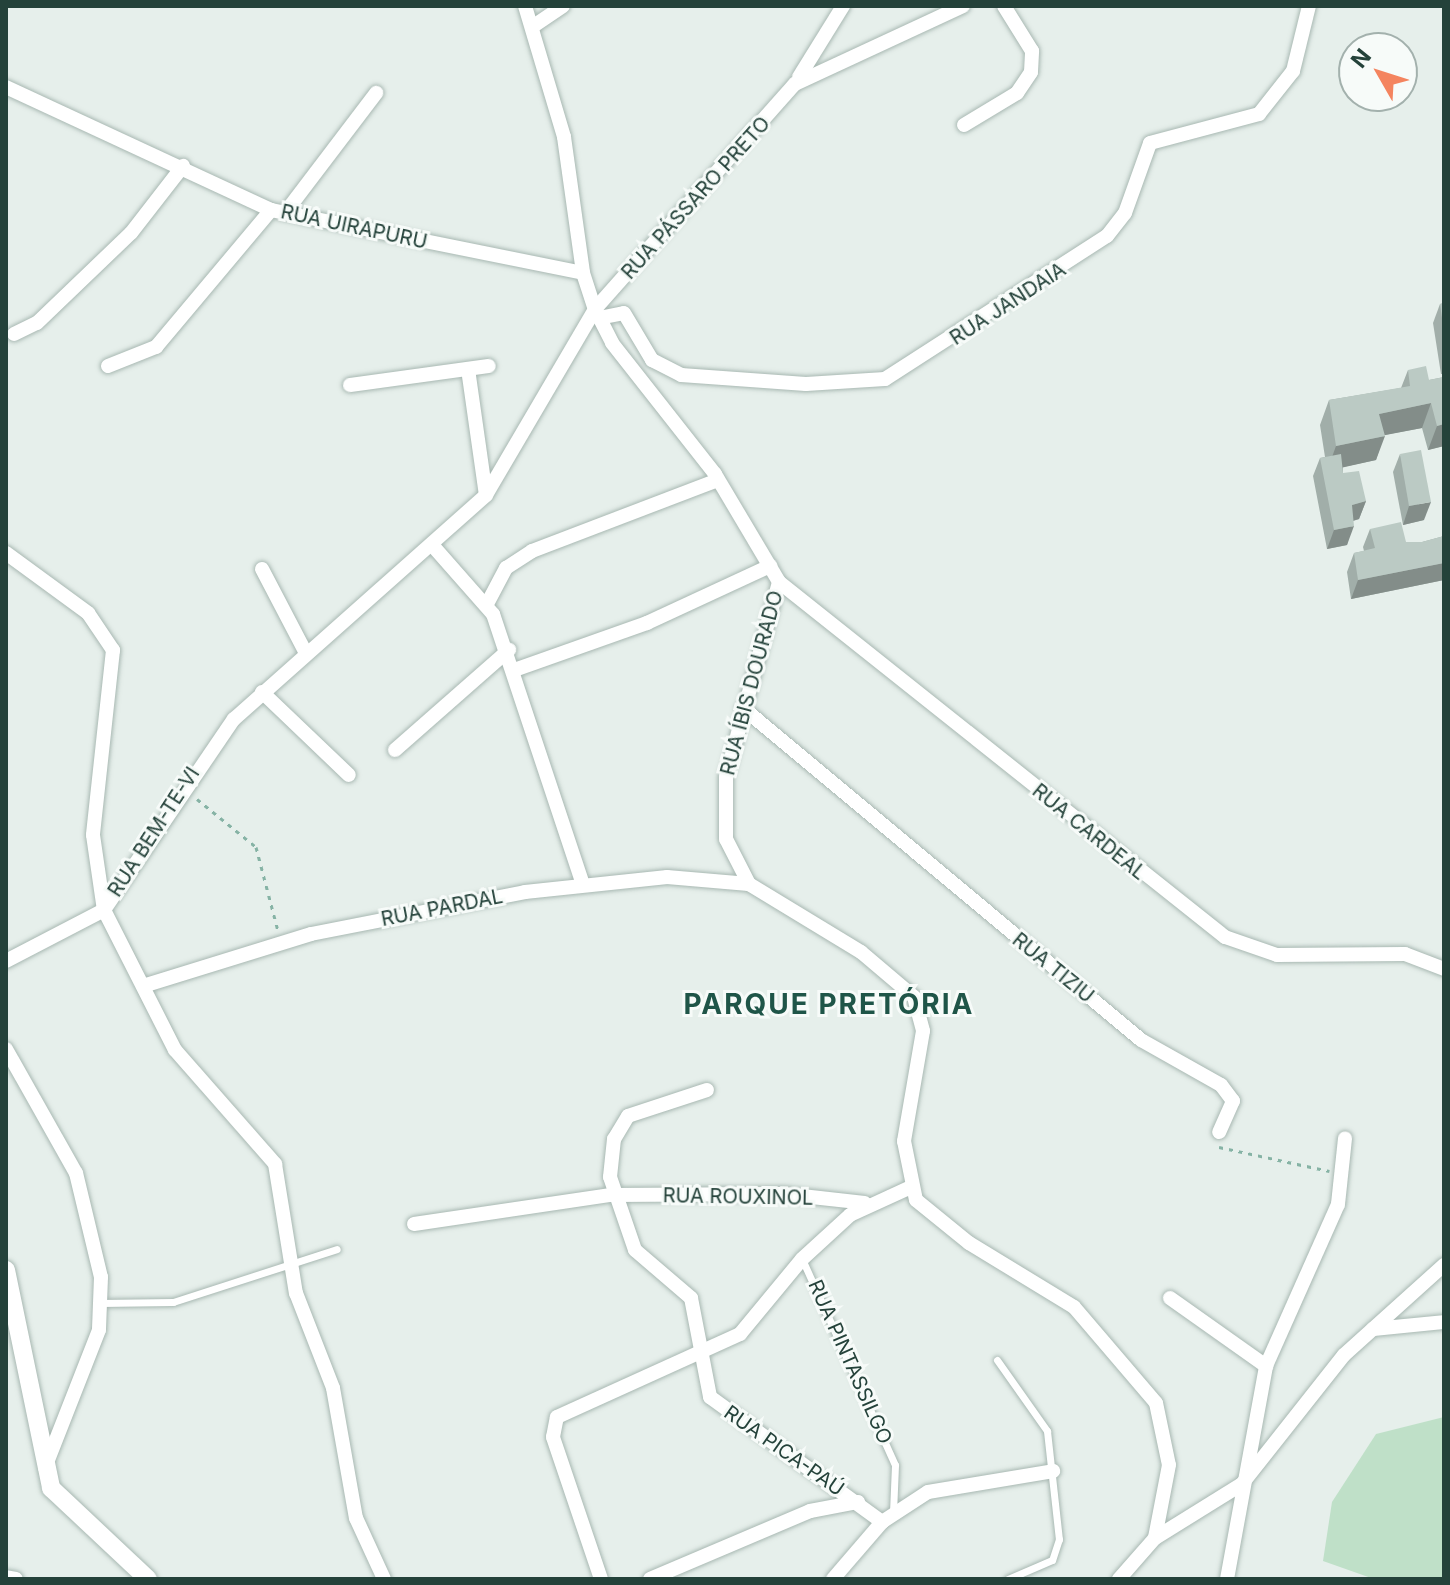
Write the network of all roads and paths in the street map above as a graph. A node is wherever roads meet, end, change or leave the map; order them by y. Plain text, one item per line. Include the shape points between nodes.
1 (525, 6) edge
2 (563, 6) edge
3 (843, 6) edge
4 (963, 6) edge
5 (1004, 6) edge
6 (1309, 6) edge
7 (532, 27) junction
8 (795, 84) junction
9 (6, 87) edge
10 (376, 93) dead end
11 (964, 125) dead end
12 (183, 166) junction
13 (278, 211) junction
14 (583, 273) junction
15 (597, 314) junction
16 (14, 334) dead end
17 (108, 366) dead end
18 (489, 366) dead end
19 (468, 369) junction
20 (350, 385) dead end
21 (718, 480) junction
22 (486, 495) junction
23 (433, 546) junction
24 (6, 553) edge
25 (770, 566) junction
26 (262, 569) dead end
27 (779, 582) junction
28 (487, 604) junction
29 (509, 650) junction
30 (306, 653) junction
31 (517, 669) junction
32 (262, 692) junction
33 (743, 708) junction
34 (395, 750) dead end
35 (349, 775) dead end
36 (182, 787) junction
37 (583, 884) junction
38 (749, 884) junction
39 (104, 910) junction
40 (282, 942) junction
41 (6, 961) edge
42 (1444, 969) edge
43 (143, 986) junction
44 (6, 1049) edge
45 (707, 1090) dead end
46 (1219, 1132) joint
47 (1345, 1138) dead end
48 (1344, 1174) junction
49 (909, 1188) junction
50 (611, 1195) junction
51 (865, 1203) junction
52 (414, 1224) dead end
53 (337, 1249) dead end
54 (802, 1259) junction
55 (290, 1265) junction
56 (1444, 1265) edge
57 (6, 1270) edge
58 (1170, 1298) dead end
59 (100, 1303) junction
60 (1444, 1322) edge
61 (1373, 1329) junction
62 (700, 1351) junction
63 (997, 1360) dead end
64 (1266, 1366) junction
65 (44, 1468) junction
66 (1053, 1471) junction
67 (1242, 1484) junction
68 (858, 1502) junction
69 (887, 1518) junction
70 (1155, 1538) junction
71 (6, 1577) edge
72 (594, 1578) edge
73 (16, 1579) edge
74 (148, 1579) edge
75 (384, 1579) edge
76 (650, 1579) edge
77 (833, 1579) edge
78 (1008, 1579) edge
79 (1119, 1579) edge
80 (1227, 1579) edge

1 - 7 street, RUA ÍBIS DOURADO
2 - 7 street
3 - 8 street, RUA PÁSSARO PRETO
4 - 8 street, RUA PÁSSARO PRETO
5 - 11 street via 1032,51 1031,72 1017,93
6 - 15 street, RUA JANDAIA via 1293,71 1259,114 1150,143 1125,213 1107,236 885,379 806,384 681,375 652,360 624,313
7 - 14 street, RUA ÍBIS DOURADO via 564,137
8 - 15 street, RUA PÁSSARO PRETO
9 - 12 street, RUA UIRAPURU
10 - 13 street
12 - 13 street, RUA UIRAPURU
12 - 16 street via 131,233 37,323
13 - 14 street, RUA UIRAPURU
13 - 17 street via 156,347
14 - 15 street, RUA ÍBIS DOURADO
15 - 21 street, RUA ÍBIS DOURADO
15 - 22 street, RUA BEM-TE-VI
18 - 19 street
19 - 20 street
19 - 22 street
21 - 25 street, RUA ÍBIS DOURADO
21 - 28 street via 532,551 506,568
22 - 23 street, RUA BEM-TE-VI
23 - 28 street
23 - 30 street, RUA BEM-TE-VI
24 - 39 street via 88,613 113,650 94,859
25 - 27 street, RUA ÍBIS DOURADO
25 - 31 street via 647,623
26 - 30 street
27 - 33 street, RUA ÍBIS DOURADO
27 - 42 street, RUA CARDEAL via 1225,937 1277,955 1405,954
28 - 29 street
29 - 31 street
29 - 34 street
30 - 32 street, RUA BEM-TE-VI
31 - 37 street
32 - 35 street
32 - 36 street, RUA BEM-TE-VI
33 - 38 street, RUA ÍBIS DOURADO via 724,813 726,839
33 - 46 street, RUA TIZIU via 1141,1040 1221,1085 1233,1101
36 - 39 street, RUA BEM-TE-VI
36 - 40 path via 256,847 263,895
37 - 38 street, RUA PARDAL via 667,877
37 - 40 street, RUA PARDAL
38 - 49 street via 861,952 914,997 923,1031 904,1141
39 - 41 street
39 - 43 street, RUA BEM-TE-VI
40 - 43 street, RUA PARDAL
43 - 55 street, RUA BEM-TE-VI via 175,1050 275,1164
44 - 59 street via 76,1173 93,1231
45 - 50 street, RUA PICA-PAÚ via 628,1116 614,1139
46 - 48 path via 1218,1146 1229,1152
47 - 48 street
48 - 64 street via 1327,1235
49 - 51 street
49 - 70 street via 941,1224 1074,1307 1156,1403 1169,1465
50 - 51 street, RUA ROUXINOL via 784,1194
50 - 52 street, RUA ROUXINOL
50 - 62 street, RUA PICA-PAÚ via 635,1250 691,1298
51 - 54 street
53 - 55 lane
54 - 62 street via 754,1323
54 - 69 lane, RUA PINTASSILGO via 895,1465
55 - 59 lane via 173,1302
55 - 75 street, RUA BEM-TE-VI via 333,1388 356,1518
56 - 61 street
57 - 65 street
58 - 64 street
59 - 65 street via 99,1330
60 - 61 street
61 - 67 street
62 - 68 street, RUA PICA-PAÚ via 703,1382 724,1411
62 - 72 street via 562,1412 553,1423
63 - 66 lane via 1040,1416
64 - 67 street
65 - 74 street via 51,1488
66 - 69 street via 928,1492
66 - 78 lane via 1056,1555
67 - 70 street
67 - 80 street
68 - 69 street, RUA PICA-PAÚ
68 - 76 street via 810,1511
69 - 77 street
70 - 79 street
71 - 73 street

